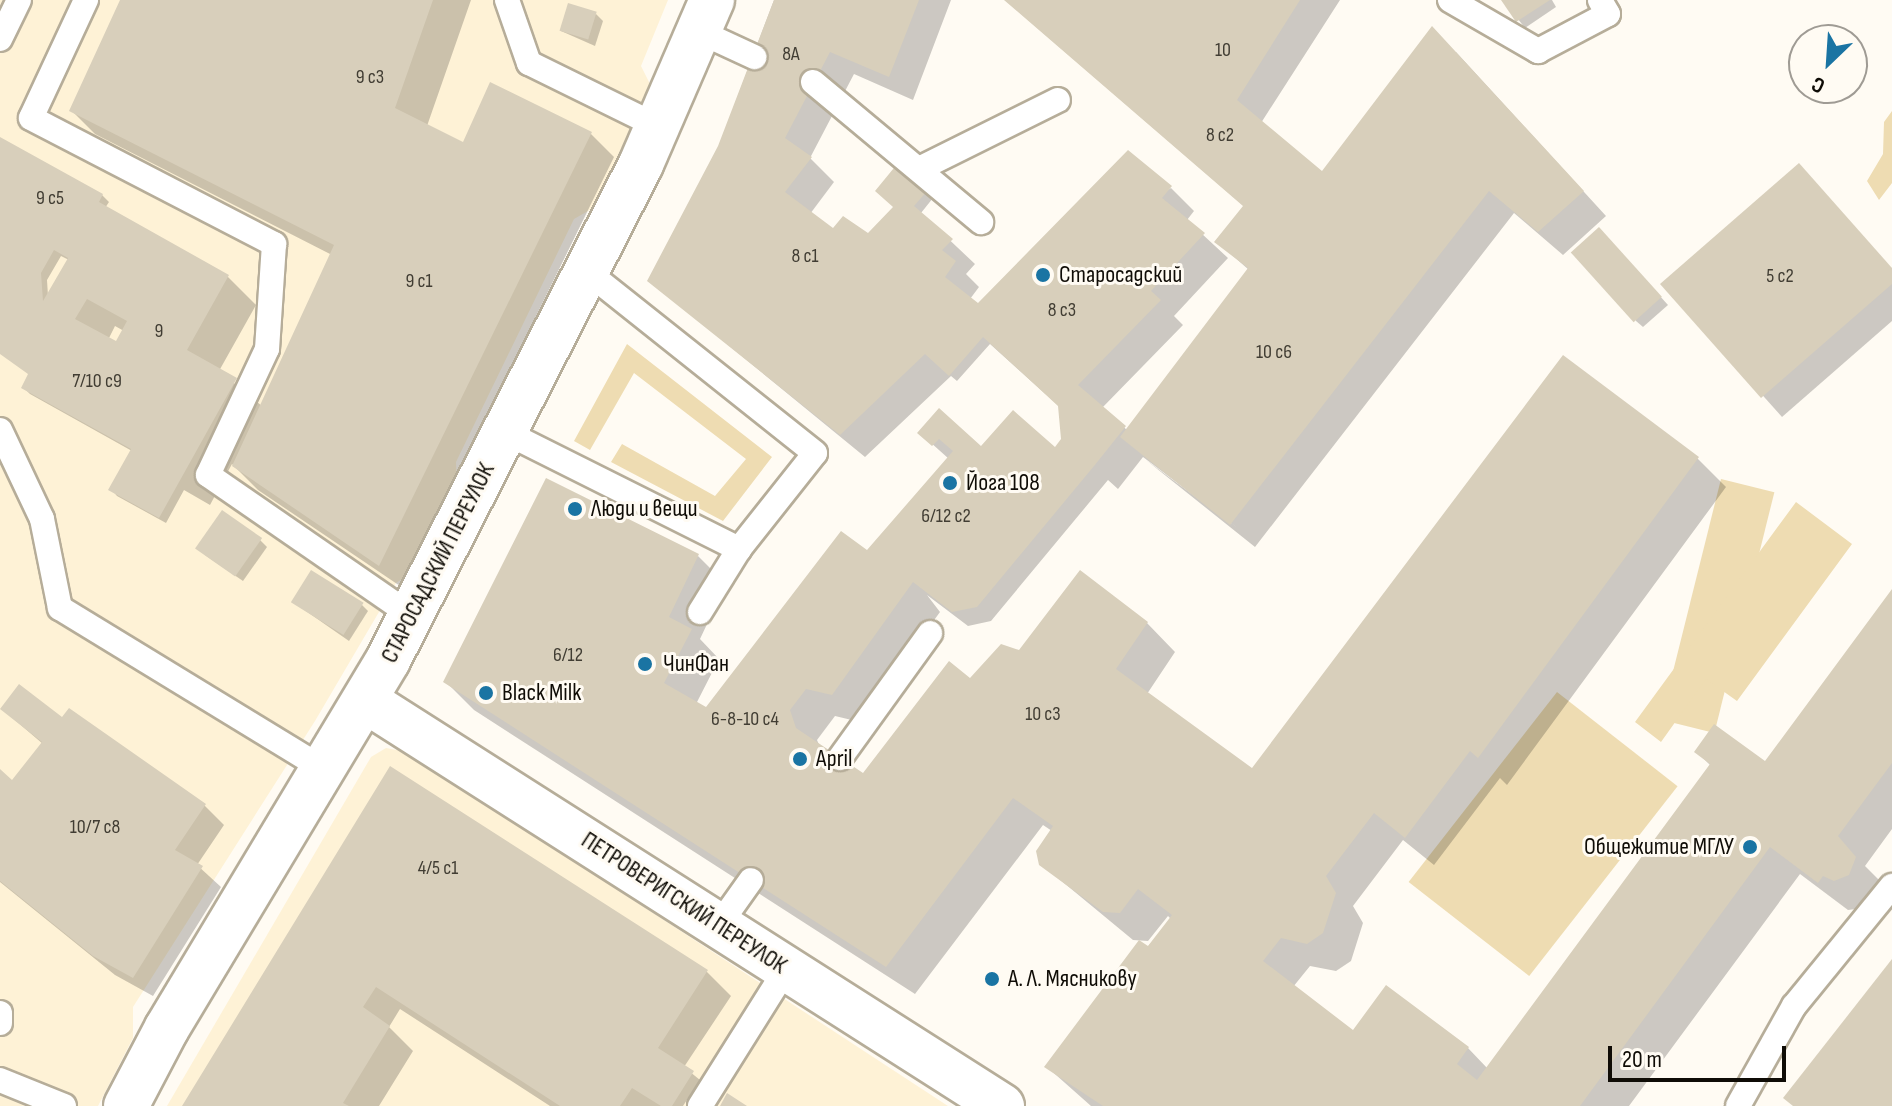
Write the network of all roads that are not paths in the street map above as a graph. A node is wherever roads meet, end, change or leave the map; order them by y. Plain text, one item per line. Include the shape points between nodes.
1 (19, 0) edge
2 (86, 0) edge
3 (507, 0) edge
4 (1450, 0) edge
5 (1600, 0) edge
6 (706, 16) edge
7 (0, 39) edge
8 (754, 57) dead end
9 (813, 82) dead end
10 (1058, 100) dead end
11 (659, 127) junction
12 (919, 169) junction
13 (981, 222) dead end
14 (586, 271) junction
15 (0, 430) edge
16 (505, 432) junction
17 (739, 549) junction
18 (700, 612) dead end
19 (411, 615) junction
20 (930, 633) dead end
21 (366, 701) junction
22 (840, 758) dead end
23 (324, 769) junction
24 (751, 880) dead end
25 (1892, 886) edge
26 (719, 925) junction
27 (786, 969) junction
28 (0, 1013) edge
29 (0, 1023) edge
30 (0, 1080) edge
31 (64, 1106) edge
32 (126, 1106) edge
33 (700, 1106) edge
34 (1002, 1106) edge
35 (1738, 1106) edge

1 - 7 lane
2 - 19 lane via 31,118 274,244 267,349 208,475
3 - 11 lane via 529,63
4 - 5 lane via 1538,51 1608,14
6 - 8 lane
6 - 11 street, СТАРОСАДСКИЙ ПЕРЕУЛОК
9 - 12 lane
10 - 12 lane
11 - 14 street, СТАРОСАДСКИЙ ПЕРЕУЛОК
12 - 13 lane
14 - 16 street, СТАРОСАДСКИЙ ПЕРЕУЛОК
14 - 17 lane via 815,453
15 - 23 lane via 42,519 60,608
16 - 17 lane
16 - 19 street, СТАРОСАДСКИЙ ПЕРЕУЛОК
17 - 18 lane
19 - 21 street, СТАРОСАДСКИЙ ПЕРЕУЛОК
20 - 22 lane
21 - 23 street, СТАРОСАДСКИЙ ПЕРЕУЛОК
21 - 26 street, ПЕТРОВЕРИГСКИЙ ПЕРЕУЛОК
23 - 32 street, СТАРОСАДСКИЙ ПЕРЕУЛОК via 167,1028
24 - 26 lane
25 - 35 lane via 1794,1006
26 - 27 street, ПЕТРОВЕРИГСКИЙ ПЕРЕУЛОК
27 - 33 lane
27 - 34 street, ПЕТРОВЕРИГСКИЙ ПЕРЕУЛОК
28 - 29 lane
30 - 31 lane

